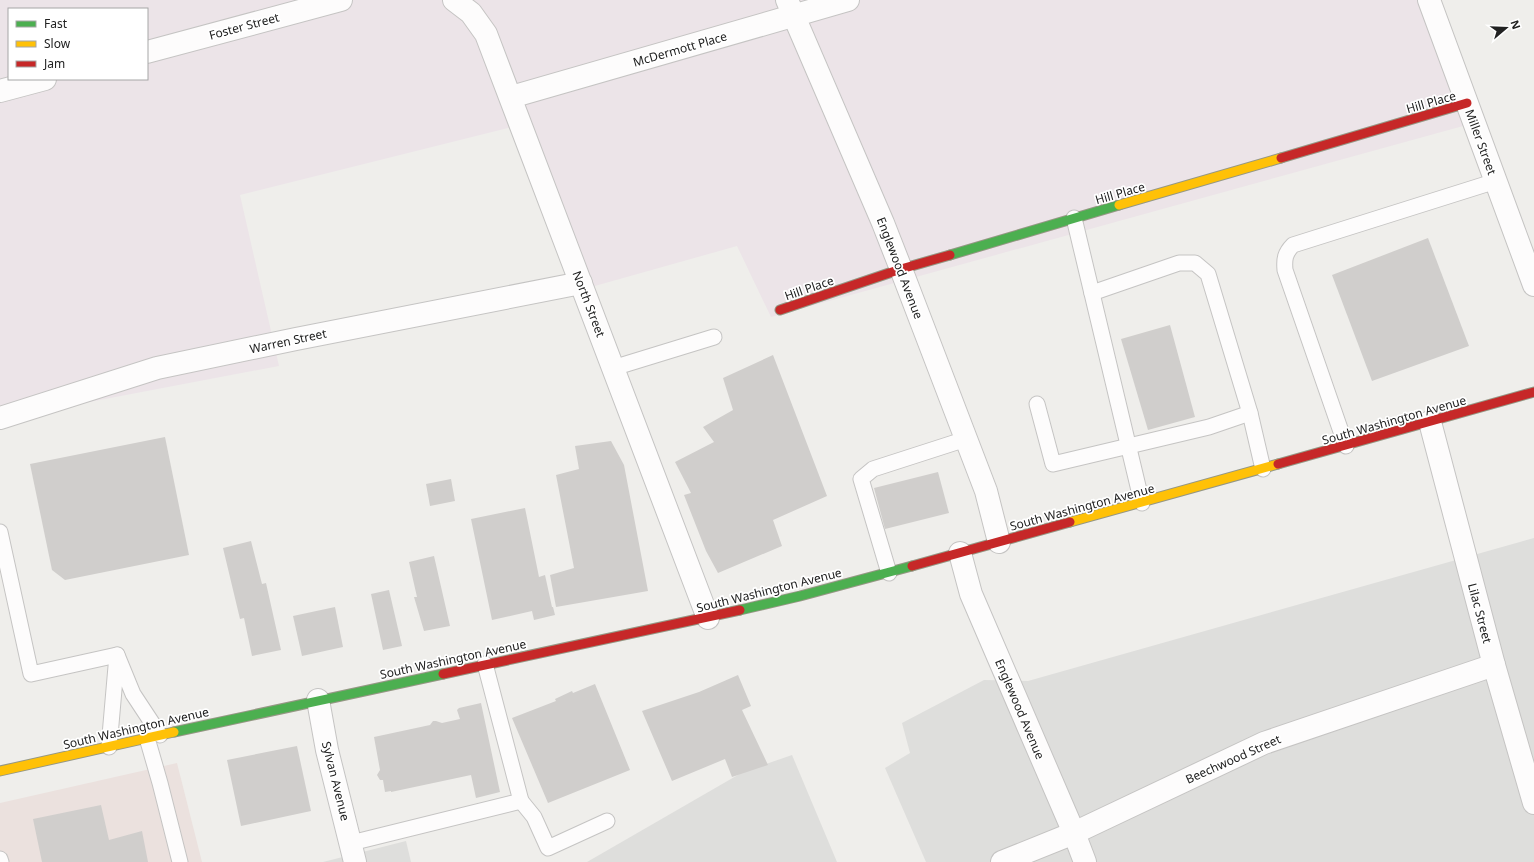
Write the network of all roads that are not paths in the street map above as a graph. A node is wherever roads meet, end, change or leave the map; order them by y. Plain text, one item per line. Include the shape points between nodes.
1 (341, 0) edge
2 (454, 0) edge
3 (848, 0) edge
4 (1429, 0) edge
5 (790, 8) edge
6 (148, 52) edge
7 (42, 80) edge
8 (0, 91) edge
9 (511, 97) junction
10 (1467, 103) junction
11 (1496, 181) junction
12 (1074, 218) junction
13 (901, 269) junction
14 (581, 283) junction
15 (1534, 285) edge
16 (1092, 293) junction
17 (780, 310) dead end
18 (714, 337) dead end
19 (613, 368) junction
20 (1534, 392) edge
21 (1037, 404) dead end
22 (1250, 413) junction
23 (0, 418) edge
24 (1430, 422) junction
25 (966, 439) junction
26 (1129, 446) junction
27 (1346, 446) junction
28 (1263, 469) junction
29 (1142, 503) junction
30 (0, 532) edge
31 (999, 542) junction
32 (960, 553) junction
33 (889, 573) junction
34 (3, 576) edge
35 (708, 618) junction
36 (117, 655) junction
37 (485, 664) junction
38 (1494, 665) junction
39 (318, 700) junction
40 (153, 737) junction
41 (109, 747) junction
42 (0, 771) edge
43 (522, 801) junction
44 (1534, 802) edge
45 (607, 821) dead end
46 (1074, 833) junction
47 (353, 853) edge
48 (180, 862) edge
49 (1002, 862) edge
50 (1085, 862) edge

1 - 6 street, Foster Street
2 - 9 street, North Street via 471,13 486,34
3 - 5 street, McDermott Place
4 - 10 street, Miller Street
5 - 9 street, McDermott Place
5 - 13 street, Englewood Avenue
7 - 8 street
9 - 14 street, North Street
10 - 11 street, Miller Street
10 - 12 main road, Hill Place
11 - 15 street, Miller Street
11 - 27 lane via 1293,245 1287,251 1284,259 1285,270
12 - 13 main road, Hill Place
12 - 16 lane
13 - 17 main road, Hill Place
13 - 25 street, Englewood Avenue
14 - 19 street, North Street
14 - 23 street, Warren Street via 157,368
16 - 22 lane via 1179,263 1195,263 1208,274
16 - 26 lane
18 - 19 lane
19 - 35 street, North Street
20 - 24 main road, South Washington Avenue
21 - 26 lane via 1053,464
22 - 26 lane via 1210,427
22 - 28 lane
24 - 27 main road, South Washington Avenue
24 - 38 street, Lilac Street
25 - 31 street, Englewood Avenue via 986,491
25 - 33 lane via 873,469 861,479
26 - 29 lane
27 - 28 main road, South Washington Avenue
28 - 29 main road, South Washington Avenue
29 - 31 main road, South Washington Avenue
30 - 34 lane
31 - 32 main road, South Washington Avenue
32 - 33 main road, South Washington Avenue
32 - 46 street, Englewood Avenue via 971,594
33 - 35 main road, South Washington Avenue
34 - 36 lane via 31,674
35 - 37 main road, South Washington Avenue
36 - 40 lane
36 - 41 lane
37 - 39 main road, South Washington Avenue
37 - 43 lane
38 - 44 street, Lilac Street
38 - 46 street, Beechwood Street via 1264,743
39 - 40 main road, South Washington Avenue
39 - 47 street, Sylvan Avenue via 327,750
40 - 41 main road, South Washington Avenue
40 - 48 lane via 160,784
41 - 42 main road, South Washington Avenue
43 - 45 lane via 534,817 548,848
43 - 47 lane
46 - 49 street, Beechwood Street
46 - 50 street, Englewood Avenue

